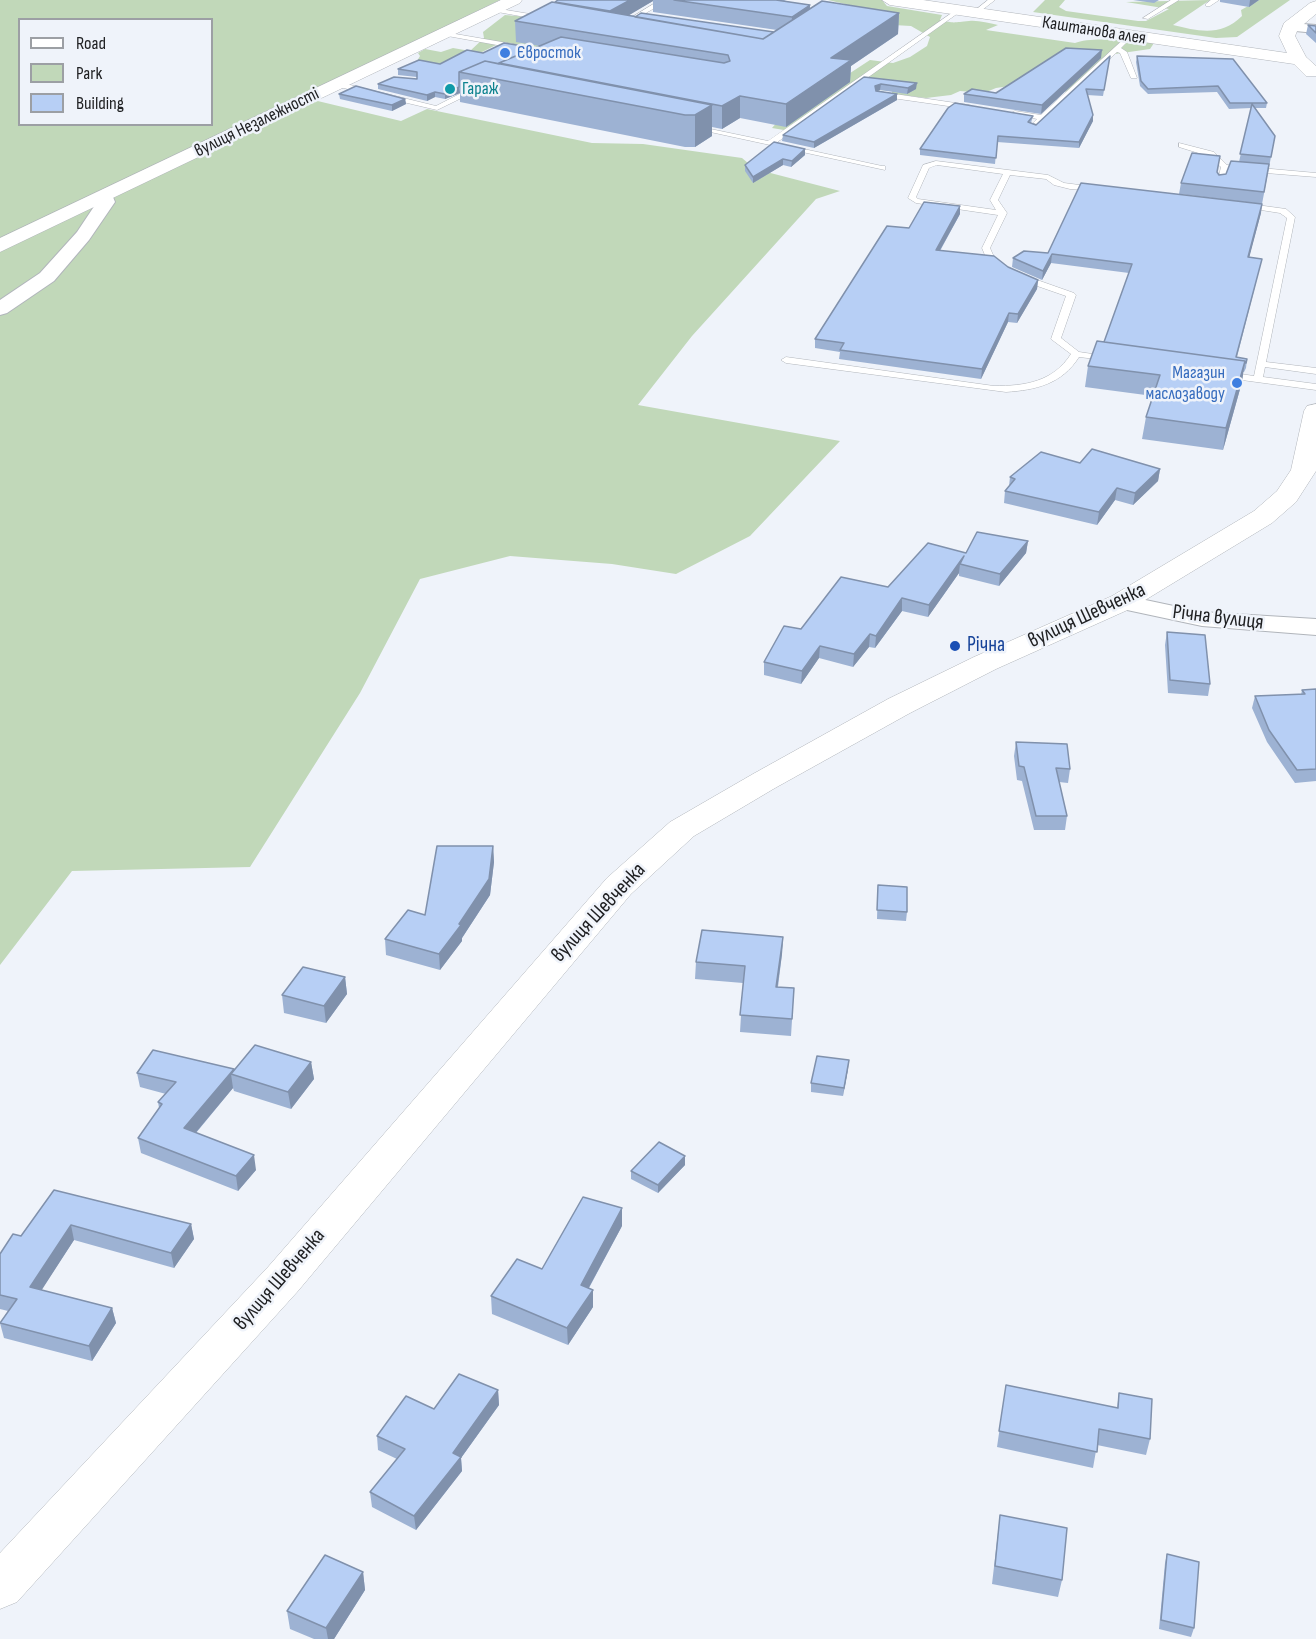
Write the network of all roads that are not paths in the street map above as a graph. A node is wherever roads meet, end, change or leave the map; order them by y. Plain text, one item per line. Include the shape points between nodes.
1 (514, 0) edge
2 (665, 0) edge
3 (890, 0) edge
4 (992, 0) edge
5 (1176, 0) edge
6 (1216, 0) edge
7 (1208, 5) dead end
8 (1316, 6) edge
9 (494, 10) junction
10 (958, 10) junction
11 (975, 13) junction
12 (641, 14) junction
13 (653, 15) edge
14 (1146, 18) dead end
15 (550, 19) edge
16 (622, 25) edge
17 (1290, 27) junction
18 (1316, 29) edge
19 (444, 34) junction
20 (1129, 37) junction
21 (501, 44) junction
22 (493, 48) edge
23 (524, 48) edge
24 (1116, 49) junction
25 (1299, 60) junction
26 (1134, 76) dead end
27 (1316, 76) edge
28 (338, 84) junction
29 (374, 86) dead end
30 (482, 86) edge
31 (364, 90) junction
32 (880, 94) edge
33 (973, 107) edge
34 (1007, 112) edge
35 (1042, 117) junction
36 (689, 127) edge
37 (1034, 127) edge
38 (769, 144) junction
39 (1182, 144) dead end
40 (1225, 167) junction
41 (882, 168) dead end
42 (1008, 171) junction
43 (1316, 175) edge
44 (1220, 182) edge
45 (1105, 190) edge
46 (105, 195) junction
47 (1231, 204) edge
48 (1003, 213) junction
49 (0, 246) edge
50 (0, 309) edge
51 (1076, 354) junction
52 (786, 360) dead end
53 (1121, 361) edge
54 (1261, 364) junction
55 (1316, 371) edge
56 (1212, 373) edge
57 (1258, 379) junction
58 (1316, 387) edge
59 (1316, 411) edge
60 (1122, 602) junction
61 (1316, 627) edge
62 (0, 1587) edge

1 - 9 street, вулиця Незалежності
2 - 12 lane
3 - 10 street, Каштанова алея
4 - 11 lane
5 - 14 lane
6 - 7 lane
8 - 17 street
9 - 15 lane
9 - 19 street, вулиця Незалежності
10 - 11 street, Каштанова алея
10 - 38 lane
11 - 20 street, Каштанова алея
12 - 13 lane
12 - 16 lane
17 - 18 street
17 - 25 street via 1287,36
19 - 21 lane
19 - 28 street, вулиця Незалежності
20 - 24 lane
20 - 25 street, Каштанова алея
21 - 22 lane
21 - 23 lane
24 - 26 lane via 1123,52
24 - 35 lane
25 - 27 street
28 - 31 lane
28 - 46 street, вулиця Незалежності
29 - 31 lane
30 - 31 lane via 437,108
32 - 33 lane
34 - 35 lane
35 - 37 lane
36 - 38 lane
38 - 41 lane
39 - 40 lane via 1211,154
40 - 43 lane
40 - 44 lane
42 - 45 lane via 1048,177 1059,185
42 - 48 lane via 994,200
42 - 48 lane via 936,163 926,167 912,198
46 - 49 street, вулиця Незалежності
46 - 50 street via 106,202 83,236 47,277
47 - 54 lane via 1283,211 1291,217
48 - 51 lane via 986,248 990,258 1012,275 1071,295 1056,339
51 - 52 lane via 1069,367 1054,379 1017,390
51 - 53 lane
54 - 55 lane
54 - 57 lane
56 - 57 lane
57 - 58 lane
59 - 60 street, вулиця Шевченка via 1304,470 1287,496 1263,518
60 - 61 street, Річна вулиця via 1202,619
60 - 62 street, вулиця Шевченка via 985,663 909,702 681,829 619,886 283,1279

